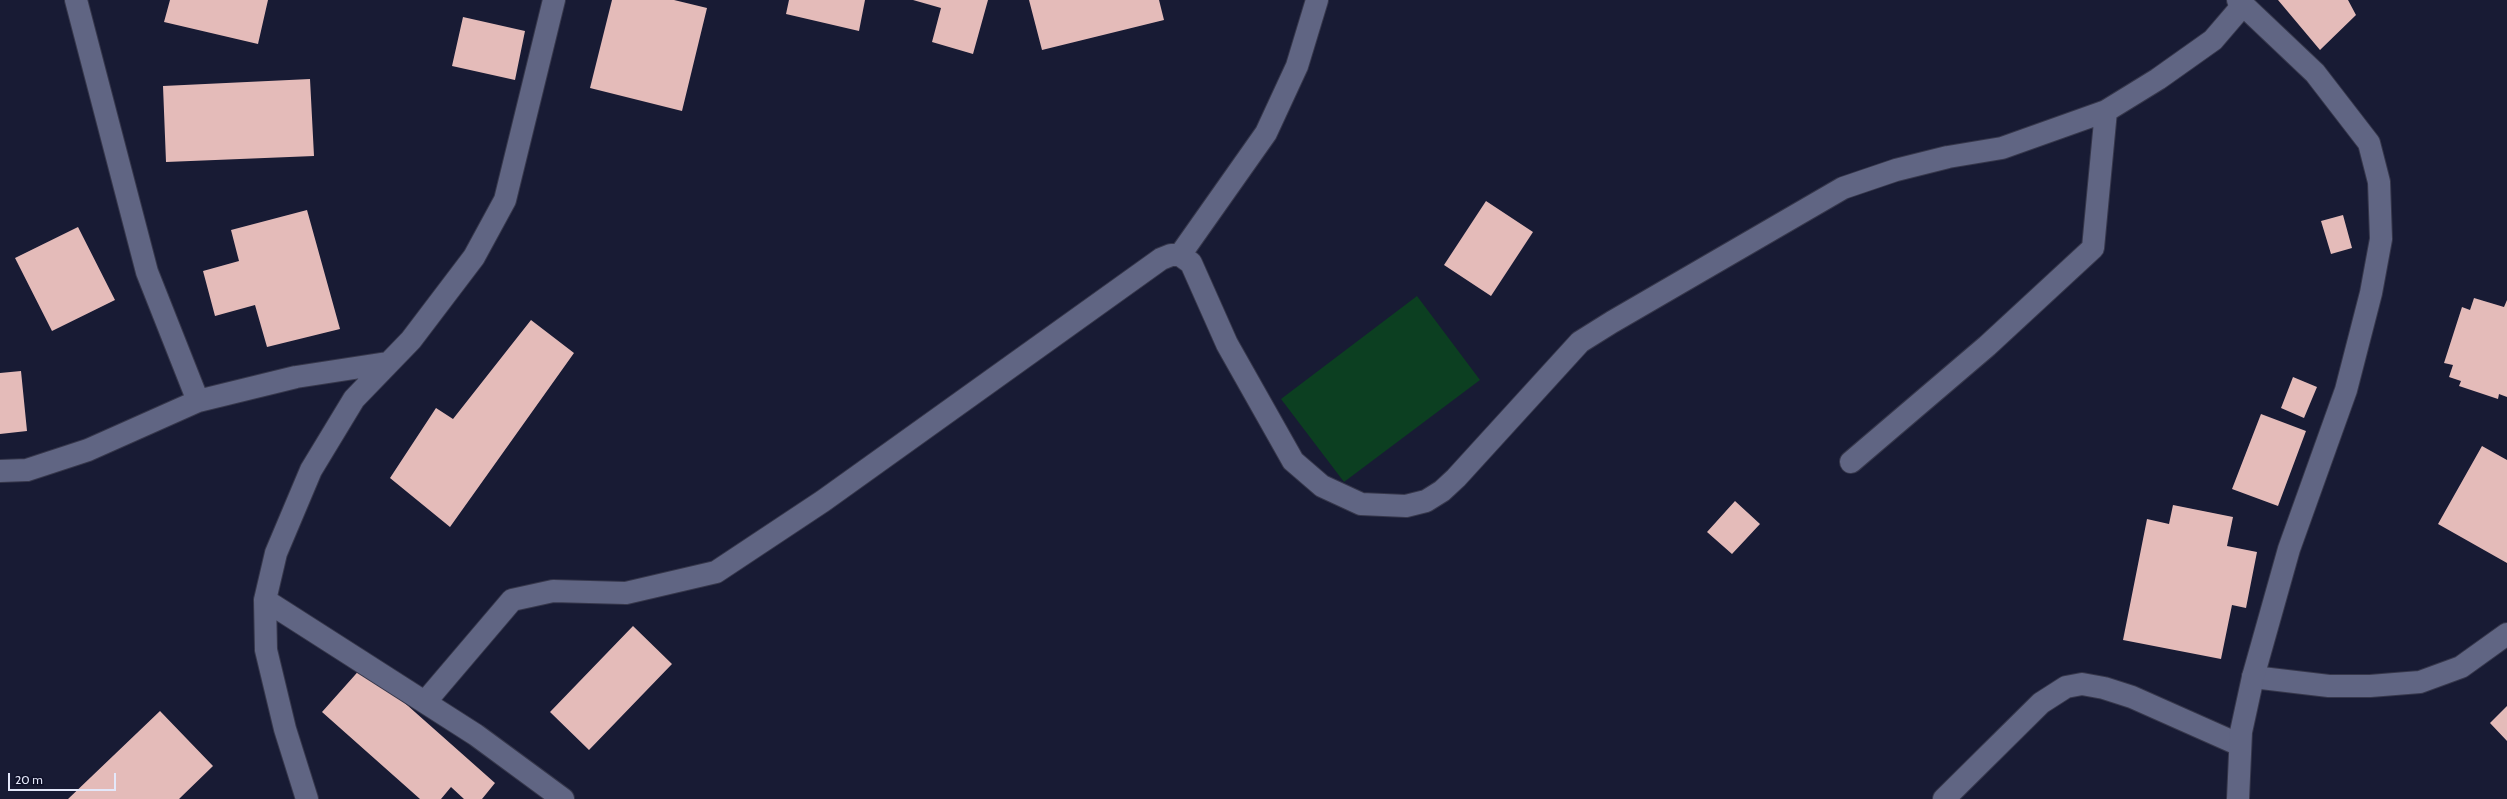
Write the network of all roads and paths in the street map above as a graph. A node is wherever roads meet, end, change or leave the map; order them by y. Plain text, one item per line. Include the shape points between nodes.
1 (76, 0) edge
2 (554, 0) edge
3 (1317, 0) edge
4 (2240, 3) edge
5 (2106, 111) junction
6 (1180, 254) junction
7 (387, 364) junction
8 (198, 401) junction
9 (1851, 462) dead end
10 (0, 471) edge
11 (266, 600) junction
12 (2507, 634) edge
13 (2253, 677) junction
14 (426, 702) junction
15 (2240, 745) junction
16 (307, 799) edge
17 (563, 799) edge
18 (1944, 799) edge
19 (2238, 799) edge

1 - 8 street via 147,272
2 - 7 street via 505,200 474,257 411,340
3 - 6 street via 1297,66 1269,127 1250,158
4 - 5 street via 2213,40 2158,79
4 - 13 street via 2315,73 2369,143 2380,182 2381,239 2371,293 2346,390 2289,549
5 - 6 street via 2002,148 1948,157 1896,170 1843,188 1580,342 1442,491 1426,501 1406,506 1361,504 1322,486 1293,461 1227,344 1191,262
5 - 9 street via 2093,248 1987,346
6 - 14 street via 1161,259 822,501 716,572 626,593 553,591 512,600
7 - 8 street via 296,377
7 - 11 street via 354,399 311,470 276,553
8 - 10 street via 88,450 27,470
11 - 14 street
11 - 16 street via 266,650 285,729
12 - 13 street via 2461,667 2420,682 2329,686
13 - 15 street
14 - 17 street
15 - 18 street via 2104,688 2082,684 2071,686 2041,703
15 - 19 street

